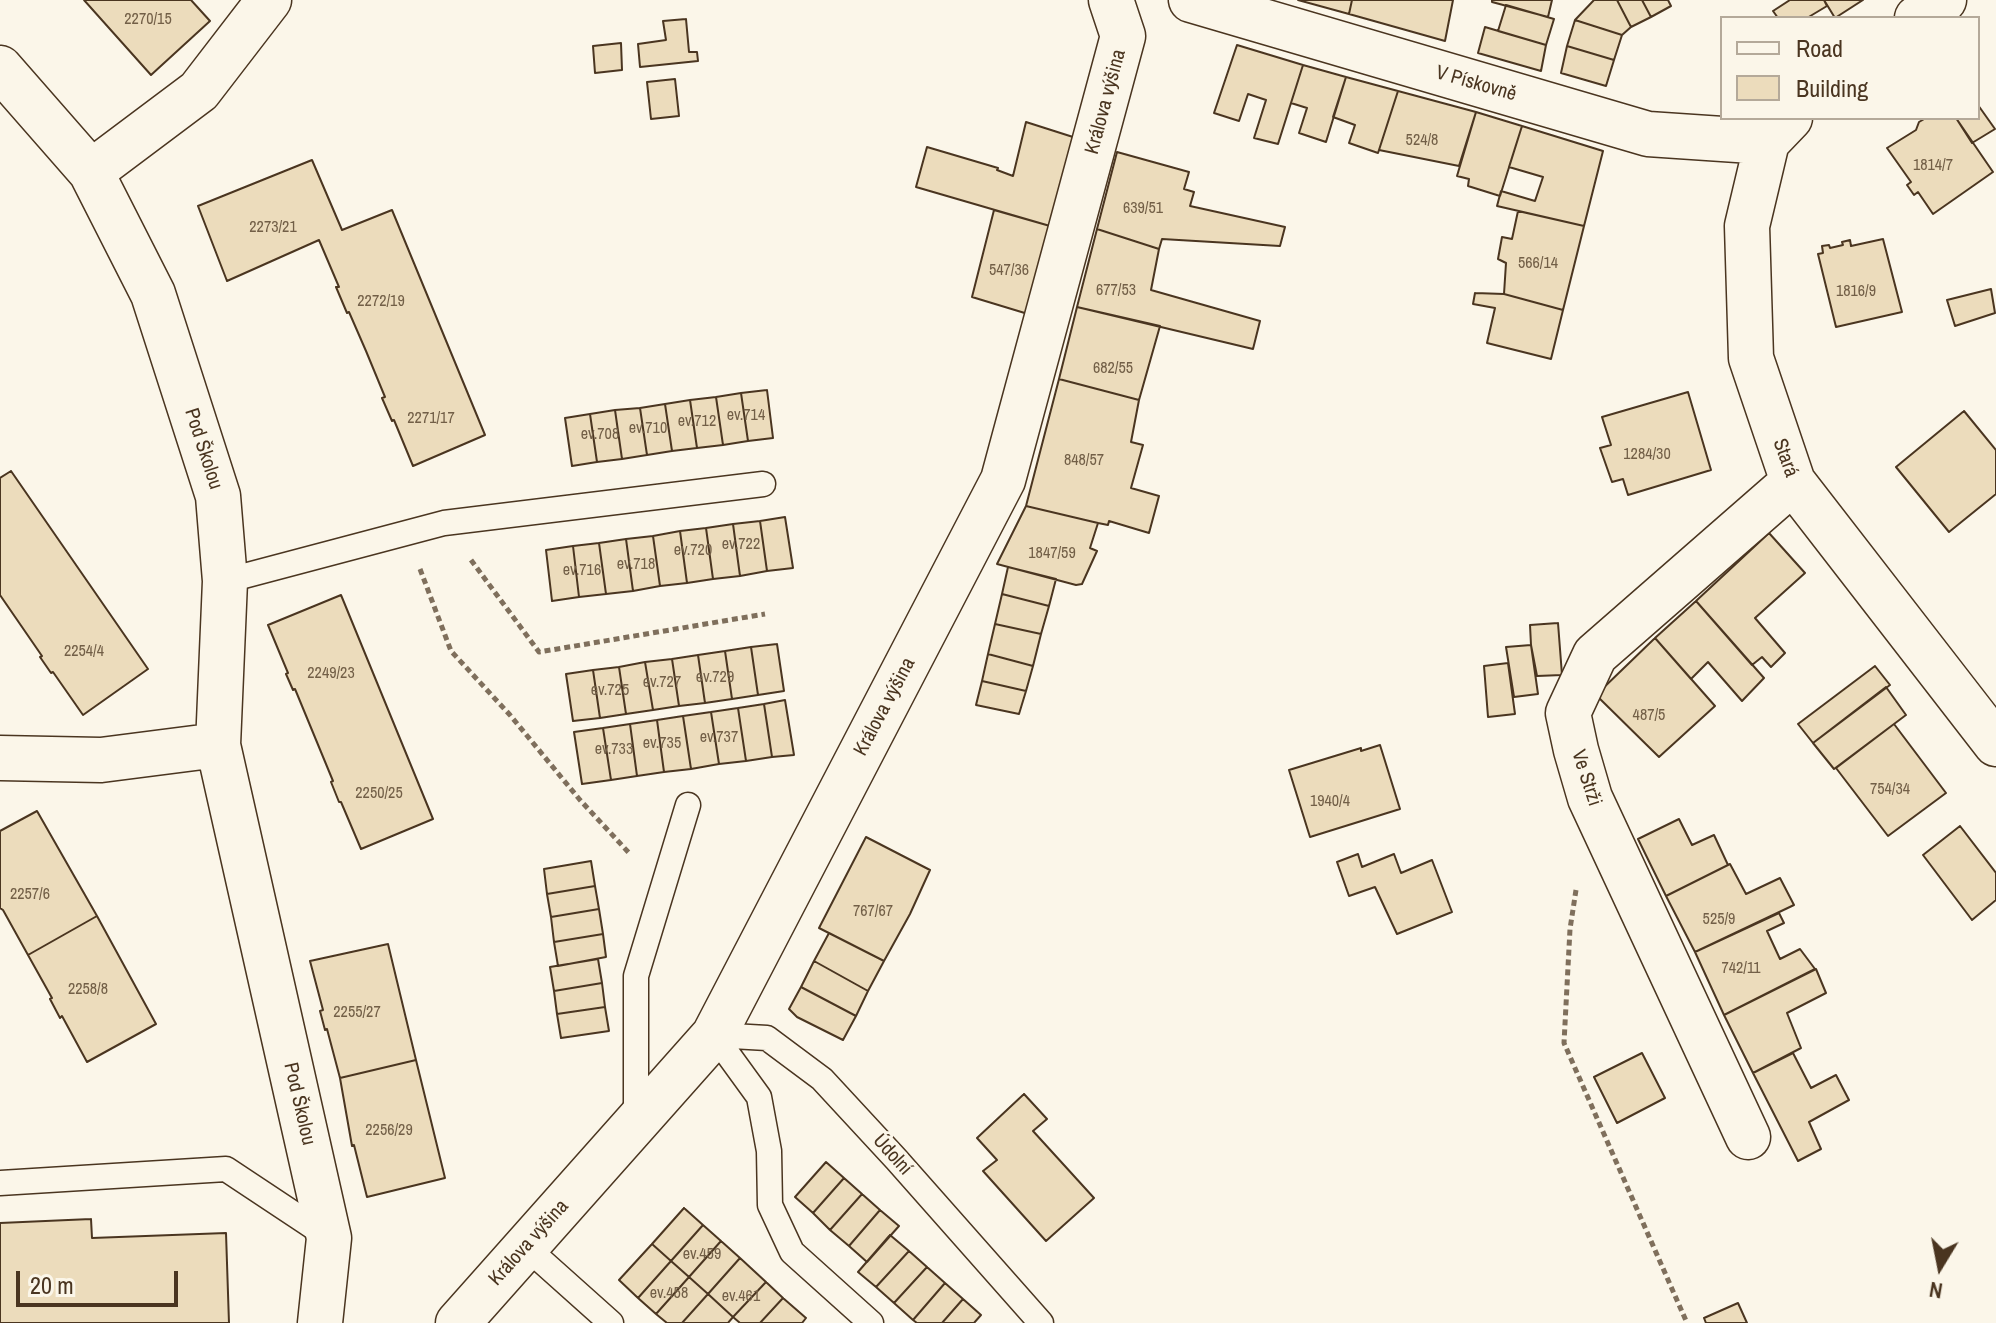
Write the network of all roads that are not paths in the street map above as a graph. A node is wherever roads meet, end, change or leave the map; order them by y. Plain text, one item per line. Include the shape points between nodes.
1 (269, 0) edge
2 (1111, 0) edge
3 (1191, 0) edge
4 (1944, 0) edge
5 (1920, 16) edge
6 (0, 68) edge
7 (1778, 130) edge
8 (91, 172) junction
9 (1793, 482) junction
10 (763, 484) dead end
11 (225, 581) junction
12 (1996, 744) edge
13 (218, 745) junction
14 (0, 758) edge
15 (688, 805) dead end
16 (714, 1035) junction
17 (636, 1123) junction
18 (1748, 1137) dead end
19 (0, 1183) edge
20 (329, 1238) junction
21 (526, 1247) junction
22 (320, 1323) edge
23 (458, 1323) edge
24 (611, 1323) edge
25 (871, 1323) edge
26 (1041, 1323) edge

1 - 8 street via 199,91
2 - 16 street, Králova výšina via 1123,36 1003,480
3 - 7 street, V Pískovně via 1648,134
4 - 5 street
6 - 8 street, Pod Školou
7 - 9 street, Stará via 1747,226 1751,358
8 - 11 street, Pod Školou via 153,294 218,496
9 - 12 street, Stará
9 - 18 street, Ve Strži via 1595,655 1568,713 1590,798
10 - 11 lane via 444,523
11 - 13 street, Pod Školou
13 - 14 street via 101,760
13 - 20 street, Pod Školou
15 - 17 lane via 636,976
16 - 17 street, Králova výšina
16 - 25 lane via 759,1097 769,1151 770,1205 792,1252
16 - 26 lane, Údolní via 767,1038 822,1079
17 - 21 street, Králova výšina
19 - 20 lane via 226,1169
20 - 22 street, Pod Školou
21 - 23 street, Králova výšina
21 - 24 lane

